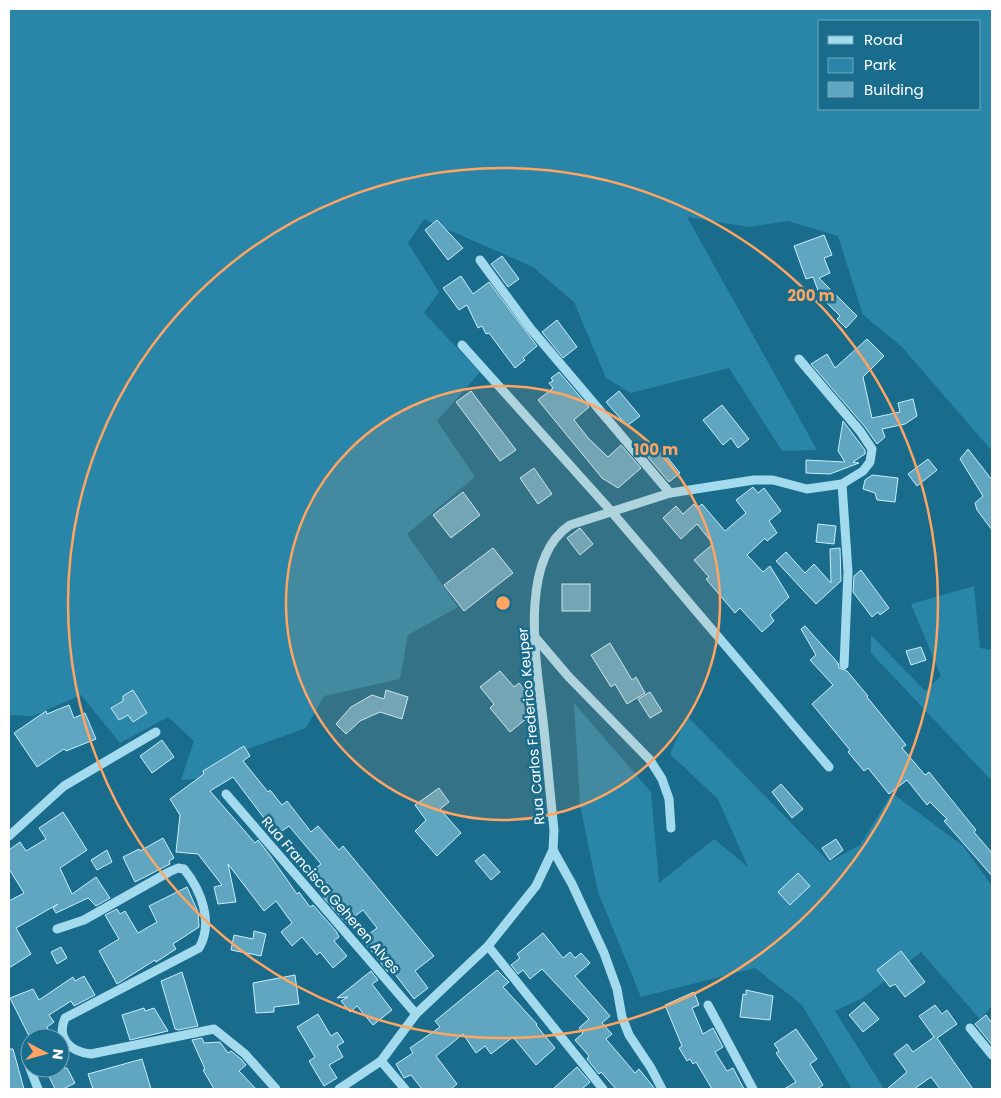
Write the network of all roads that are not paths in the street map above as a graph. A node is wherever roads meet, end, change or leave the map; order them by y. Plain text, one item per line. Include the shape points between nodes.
1 (480, 260) dead end
2 (462, 346) dead end
3 (799, 359) dead end
4 (842, 484) junction
5 (670, 493) junction
6 (612, 511) junction
7 (534, 636) junction
8 (844, 665) dead end
9 (156, 732) dead end
10 (829, 768) dead end
11 (226, 794) dead end
12 (671, 828) dead end
13 (9, 836) edge
14 (553, 850) junction
15 (56, 930) dead end
16 (488, 946) junction
17 (708, 1005) dead end
18 (416, 1014) junction
19 (970, 1028) dead end
20 (992, 1055) edge
21 (381, 1061) junction
22 (276, 1089) edge
23 (339, 1089) edge
24 (405, 1089) edge
25 (604, 1089) edge
26 (662, 1089) edge
27 (753, 1089) edge

1 - 5 street via 530,328
2 - 6 street
3 - 4 street, Rua Carlos Frederico Keuper via 860,431 872,450 870,462 863,471
4 - 5 street, Rua Carlos Frederico Keuper via 806,489 765,479
4 - 8 street via 848,572
5 - 6 street, Rua Carlos Frederico Keuper
6 - 7 street, Rua Carlos Frederico Keuper via 570,526 559,532 550,544 538,581
6 - 10 street
7 - 12 street via 650,760 669,799
7 - 14 street, Rua Carlos Frederico Keuper via 554,830
9 - 13 street via 64,786
11 - 18 street, Rua Francisca Geheren Alves
14 - 16 street, Rua Carlos Frederico Keuper via 536,886
14 - 26 street via 604,954 629,1036
15 - 22 street via 84,920 169,872 184,869 194,881 205,918 206,930 199,948 65,1018 63,1037 79,1052 91,1054 214,1030 245,1054
16 - 18 street, Rua Carlos Frederico Keuper
16 - 25 street
17 - 27 street
18 - 21 street, Rua Carlos Frederico Keuper
19 - 20 street
21 - 23 street, Rua Carlos Frederico Keuper
21 - 24 street

